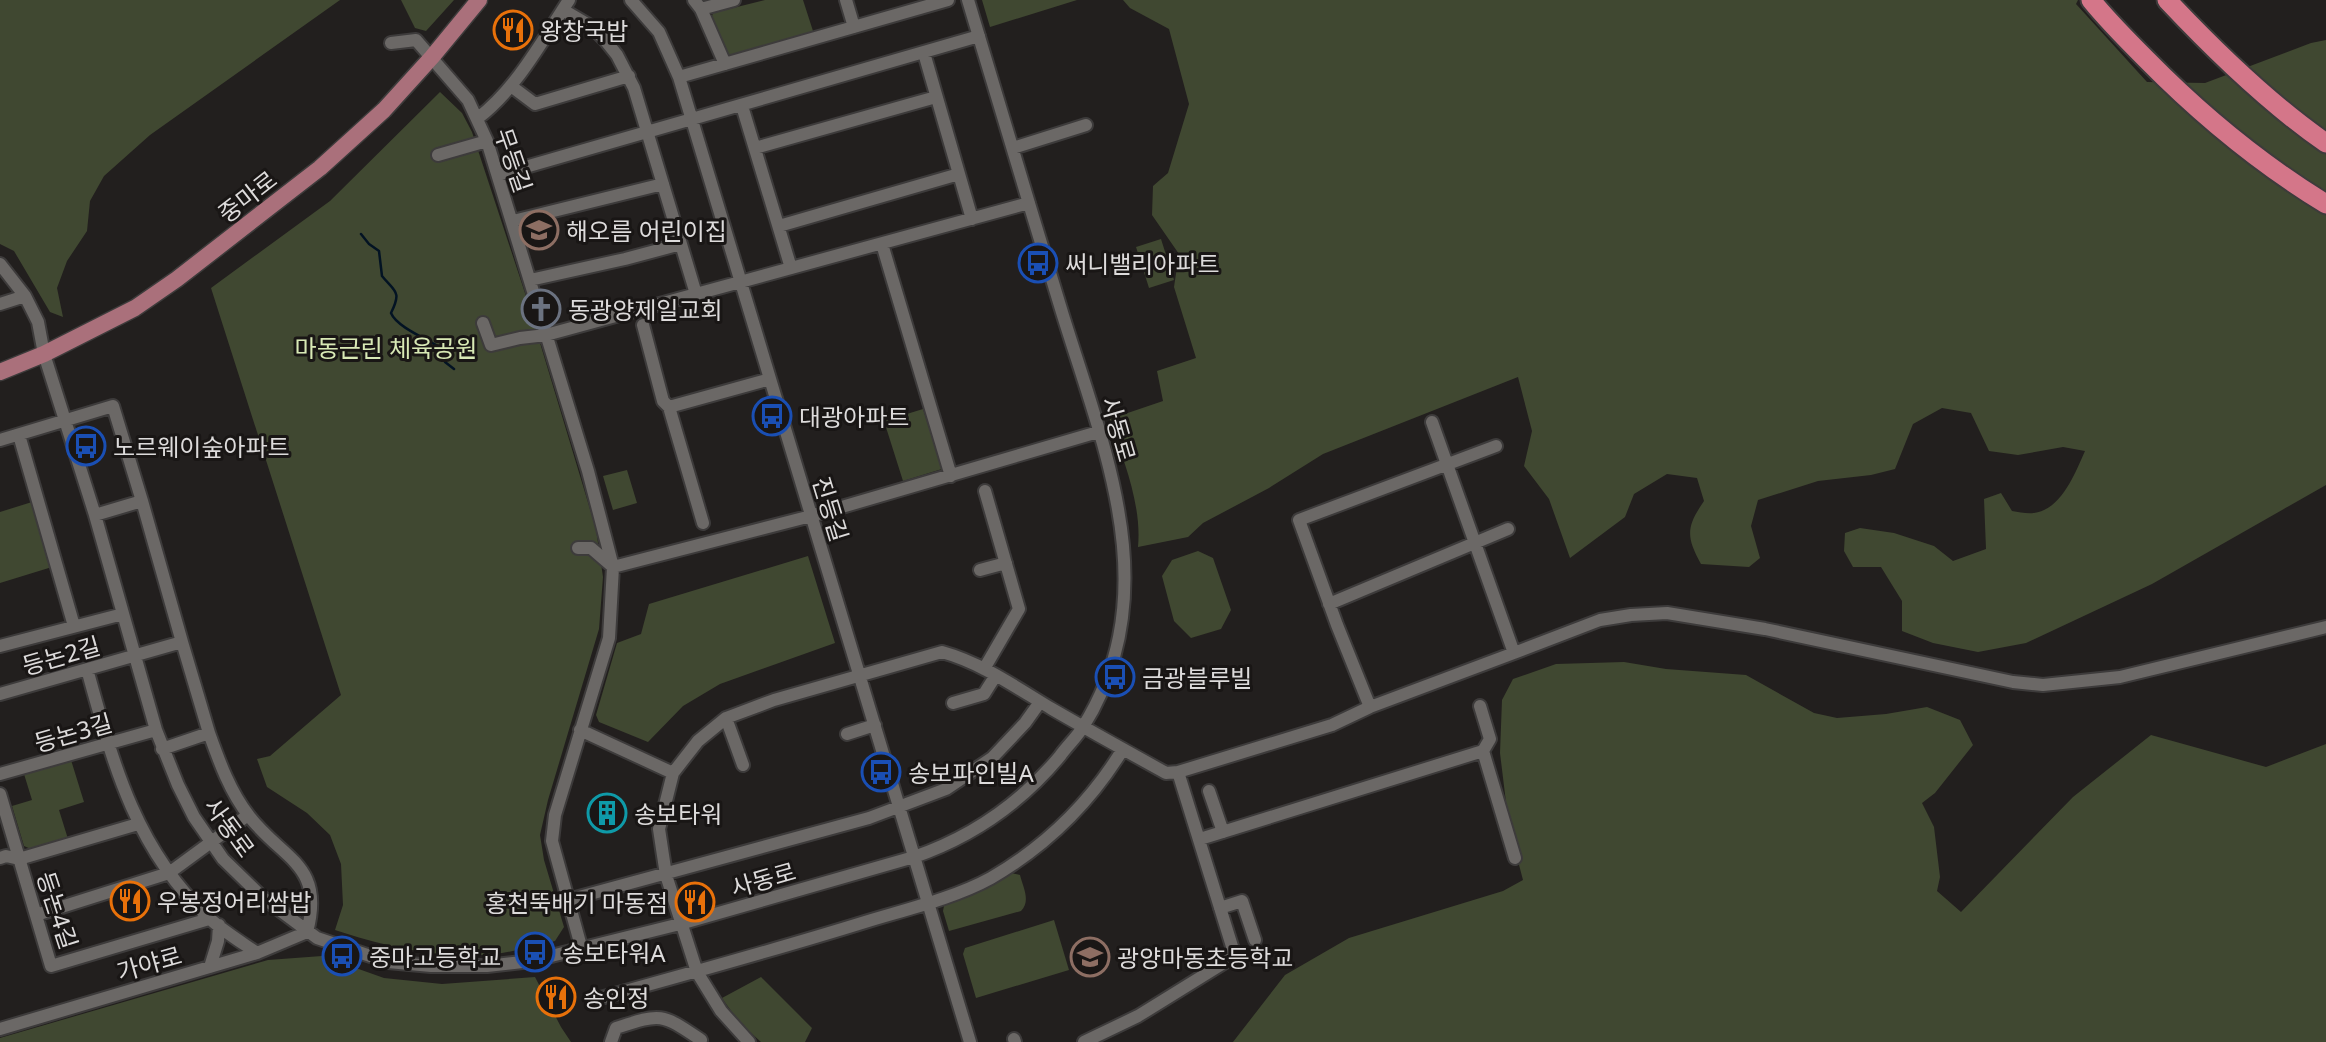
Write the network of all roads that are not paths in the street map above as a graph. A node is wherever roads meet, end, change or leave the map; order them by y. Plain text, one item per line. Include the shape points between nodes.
1 (479, 0) edge
2 (631, 0) edge
3 (846, 0) edge
4 (948, 0) edge
5 (968, 0) edge
6 (2091, 0) edge
7 (2167, 0) edge
8 (726, 1) edge
9 (698, 4) edge
10 (918, 4) edge
11 (566, 5) edge
12 (854, 27) junction
13 (979, 36) junction
14 (391, 43) dead end
15 (924, 53) junction
16 (432, 57) junction
17 (725, 64) junction
18 (629, 76) junction
19 (679, 77) junction
20 (512, 86) junction
21 (936, 97) junction
22 (742, 106) junction
23 (478, 118) junction
24 (692, 120) junction
25 (1086, 125) dead end
26 (648, 133) junction
27 (487, 141) junction
28 (2326, 143) edge
29 (755, 148) junction
30 (1013, 149) junction
31 (438, 155) dead end
32 (959, 174) junction
33 (498, 175) junction
34 (663, 184) junction
35 (1029, 203) junction
36 (2326, 204) edge
37 (972, 219) junction
38 (513, 221) junction
39 (779, 226) junction
40 (681, 244) junction
41 (882, 244) junction
42 (0, 264) edge
43 (791, 268) junction
44 (530, 280) junction
45 (741, 282) junction
46 (696, 294) junction
47 (25, 296) junction
48 (0, 304) edge
49 (483, 323) dead end
50 (643, 325) dead end
51 (546, 335) junction
52 (44, 354) junction
53 (0, 372) edge
54 (770, 379) junction
55 (669, 407) junction
56 (66, 420) junction
57 (1432, 422) dead end
58 (1098, 432) junction
59 (19, 435) junction
60 (0, 440) edge
61 (1496, 446) dead end
62 (1447, 464) junction
63 (951, 475) junction
64 (985, 491) dead end
65 (142, 501) junction
66 (95, 515) junction
67 (811, 516) junction
68 (703, 523) dead end
69 (1508, 529) dead end
70 (1475, 543) junction
71 (578, 548) dead end
72 (1006, 563) junction
73 (613, 567) junction
74 (980, 570) dead end
75 (1329, 604) junction
76 (123, 614) junction
77 (74, 626) junction
78 (2326, 627) edge
79 (182, 642) junction
80 (1, 643) edge
81 (1514, 653) junction
82 (134, 656) junction
83 (87, 669) junction
84 (990, 672) junction
85 (860, 675) junction
86 (0, 694) edge
87 (1041, 702) junction
88 (953, 703) dead end
89 (1480, 706) dead end
90 (1370, 707) junction
91 (726, 718) junction
92 (875, 725) junction
93 (1083, 727) junction
94 (156, 730) junction
95 (580, 730) junction
96 (209, 733) junction
97 (847, 734) dead end
98 (108, 744) junction
99 (162, 749) junction
100 (1123, 749) junction
101 (1483, 751) junction
102 (743, 765) dead end
103 (1178, 772) junction
104 (0, 774) edge
105 (673, 774) junction
106 (1209, 791) dead end
107 (0, 794) edge
108 (900, 808) junction
109 (248, 815) junction
110 (138, 824) junction
111 (1223, 832) junction
112 (1200, 839) junction
113 (210, 842) junction
114 (914, 857) junction
115 (0, 858) edge
116 (1515, 858) dead end
117 (19, 859) junction
118 (169, 873) junction
119 (666, 875) junction
120 (568, 900) junction
121 (928, 903) junction
122 (1220, 908) junction
123 (36, 915) junction
124 (214, 922) junction
125 (680, 924) junction
126 (307, 932) junction
127 (1255, 940) dead end
128 (582, 950) junction
129 (257, 953) junction
130 (210, 967) junction
131 (697, 972) junction
132 (593, 1000) dead end
133 (0, 1029) edge
134 (1112, 1036) edge
135 (701, 1041) edge
136 (611, 1042) edge
137 (749, 1042) edge
138 (970, 1042) edge
139 (1084, 1042) edge

1 - 16 main road, 중마로
2 - 19 street, 진등길 via 659,32
3 - 12 street
4 - 10 street
5 - 13 street, 사동로
6 - 36 highway via 2185,99 2232,140
7 - 28 highway via 2214,48
8 - 9 street
9 - 17 street
10 - 12 street
11 - 18 street via 605,40
11 - 20 street, 무등길
12 - 17 street
13 - 15 street
13 - 30 street, 사동로
14 - 16 street via 416,40
15 - 21 street
15 - 22 street
16 - 23 street, 무등길
16 - 52 main road, 중마로 via 384,110 320,168 221,245 135,308
17 - 19 street
18 - 20 street via 535,104
18 - 26 street
19 - 24 street, 진등길
20 - 23 street, 무등길
21 - 29 street
21 - 32 street
22 - 24 street
22 - 29 street
23 - 27 street, 무등길
24 - 26 street
24 - 45 street, 진등길
25 - 30 street
26 - 33 street
26 - 34 street
27 - 31 street
27 - 33 street, 무등길
29 - 39 street
30 - 35 street, 사동로
32 - 37 street
32 - 39 street
33 - 38 street, 무등길
34 - 38 street
34 - 40 street
35 - 37 street
35 - 58 street, 사동로
37 - 41 street
38 - 44 street, 무등길
39 - 43 street
40 - 44 street
40 - 46 street
41 - 43 street
41 - 63 street
42 - 47 street, 사동로
43 - 45 street
44 - 51 street, 무등길
45 - 46 street
45 - 54 street, 진등길
46 - 51 street
47 - 48 street
47 - 52 street, 사동로 via 38,322
49 - 51 street via 491,345
50 - 55 street via 663,401
51 - 73 street, 무등길
52 - 53 main road, 중마로
52 - 56 street, 사동로
54 - 55 street
54 - 67 street, 진등길
55 - 68 street
56 - 59 street
56 - 65 street via 113,406
56 - 66 street, 사동로
57 - 62 street
58 - 63 street
58 - 93 street, 사동로 via 1119,514 1126,589 1112,668
59 - 60 street
59 - 77 street
61 - 62 street
62 - 70 street
62 - 75 street via 1299,520
63 - 67 street
64 - 72 street
65 - 66 street
65 - 79 street
66 - 76 street, 사동로
67 - 73 street
67 - 85 street, 진등길
69 - 70 street
70 - 75 street
70 - 81 street
71 - 73 street via 591,548
72 - 74 street
72 - 84 street via 1019,609
73 - 95 street, 무등길 via 609,638
75 - 90 street
76 - 77 street
76 - 82 street, 사동로
77 - 80 street
78 - 81 street via 2120,677 2043,684 2013,682 1667,613 1600,620
79 - 82 street, 등논2길
79 - 96 street
81 - 90 street
82 - 83 street, 등논2길
82 - 94 street, 사동로
83 - 86 street, 등논2길
83 - 98 street
84 - 85 street via 942,652
84 - 87 street
84 - 88 street via 984,694
85 - 91 street
85 - 92 street, 진등길
87 - 93 street
87 - 108 street via 992,758 946,789
89 - 101 street via 1490,739
90 - 103 street via 1332,725
91 - 102 street
91 - 105 street via 698,741
92 - 97 street
92 - 108 street, 진등길
93 - 100 street
93 - 114 street, 사동로 via 1018,801 979,827
94 - 98 street, 등논3길
94 - 99 street, 사동로
95 - 105 street
95 - 120 street, 무등길 via 552,841
96 - 99 street
96 - 109 street via 218,761
98 - 104 street, 등논3길
98 - 110 street
99 - 113 street, 사동로
100 - 103 street via 1166,773
100 - 121 street via 1109,772 1055,833 988,879
101 - 111 street
101 - 116 street
103 - 112 street
105 - 119 street via 659,829
106 - 111 street
107 - 117 street, 등논4길
108 - 114 street, 진등길
108 - 119 street
109 - 113 street
109 - 126 street via 295,862 310,884 313,910
110 - 117 street
110 - 118 street
111 - 112 street
112 - 122 street
113 - 118 street
113 - 126 street, 사동로 via 262,897
114 - 121 street, 진등길
114 - 125 street, 사동로
115 - 117 street
117 - 123 street, 등논4길
118 - 123 street
118 - 124 street
119 - 120 street
119 - 125 street
120 - 128 street, 무등길
121 - 131 street
121 - 138 street, 진등길
122 - 127 street via 1242,901
122 - 134 street via 1235,957
123 - 124 street, 등논4길 via 51,966
124 - 129 street
124 - 130 street via 218,941
125 - 128 street, 사동로
125 - 131 street
126 - 128 street, 사동로 via 340,948 388,962 431,966 487,967
126 - 129 street, 가야로
129 - 130 street, 가야로
130 - 133 street, 가야로
131 - 132 street
131 - 137 street via 721,1011
134 - 139 street
135 - 136 street via 670,1019 651,1016 616,1027

